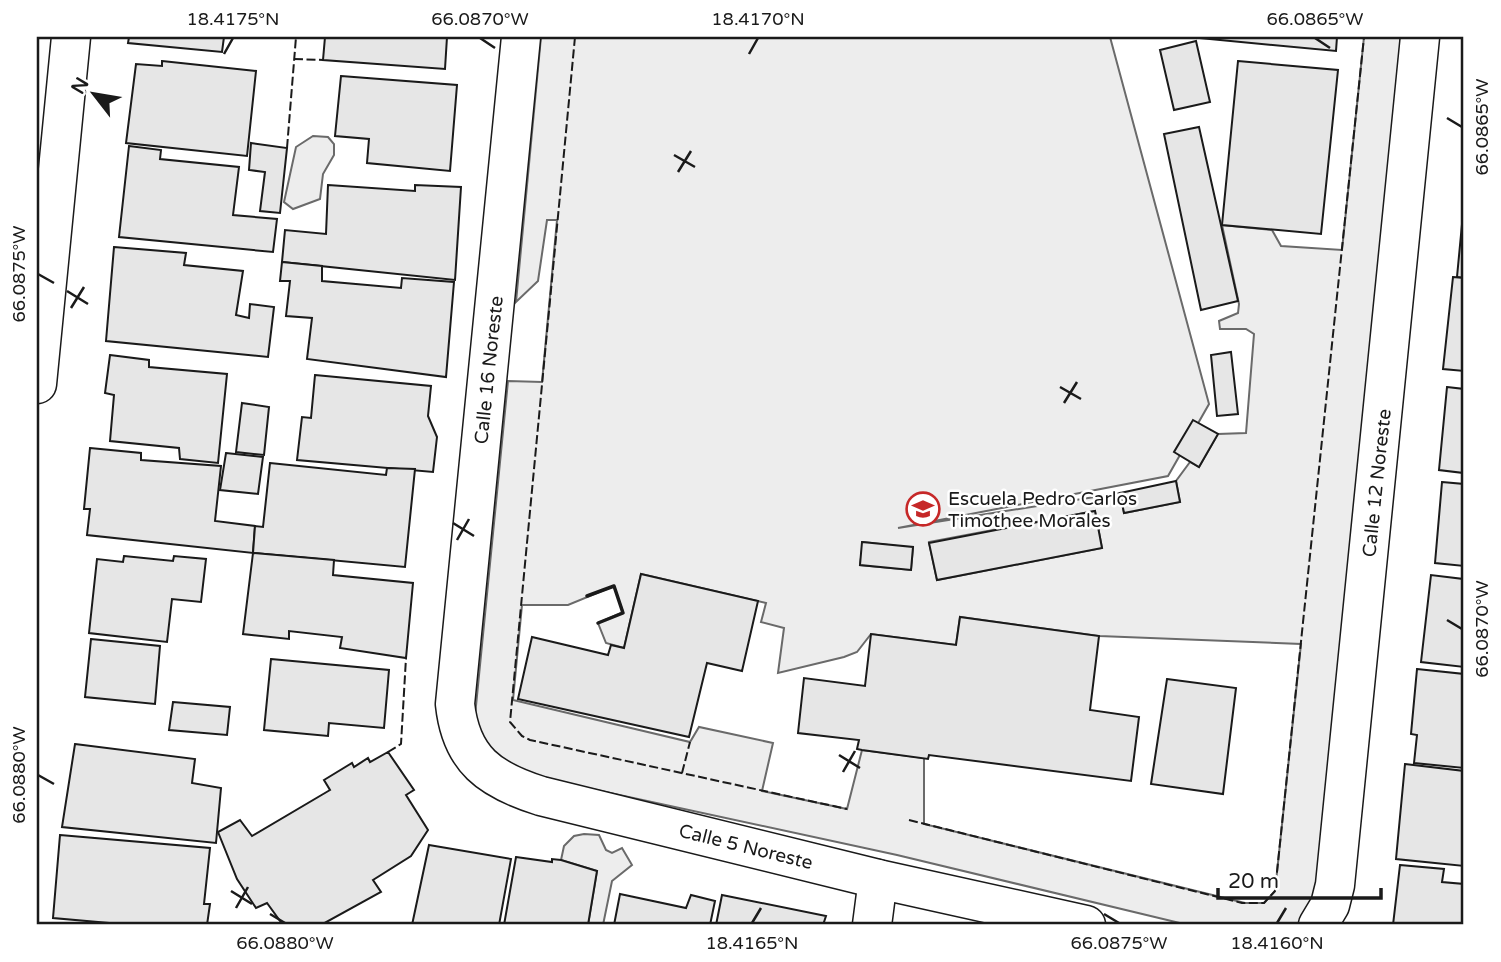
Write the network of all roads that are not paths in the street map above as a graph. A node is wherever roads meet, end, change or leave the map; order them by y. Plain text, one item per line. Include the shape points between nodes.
1 (71, 37) edge
2 (521, 37) edge
3 (1420, 37) edge
4 (37, 384) edge
5 (455, 704) joint
6 (878, 879) junction
7 (872, 925) edge
8 (1086, 925) edge
9 (1318, 925) edge

1 - 4 street
2 - 5 street, Calle 16 Noreste
3 - 9 street, Calle 12 Noreste via 1335,885
5 - 6 street, Calle 5 Noreste via 458,727 478,764 517,789
6 - 7 street
6 - 8 street, Calle 5 Noreste

